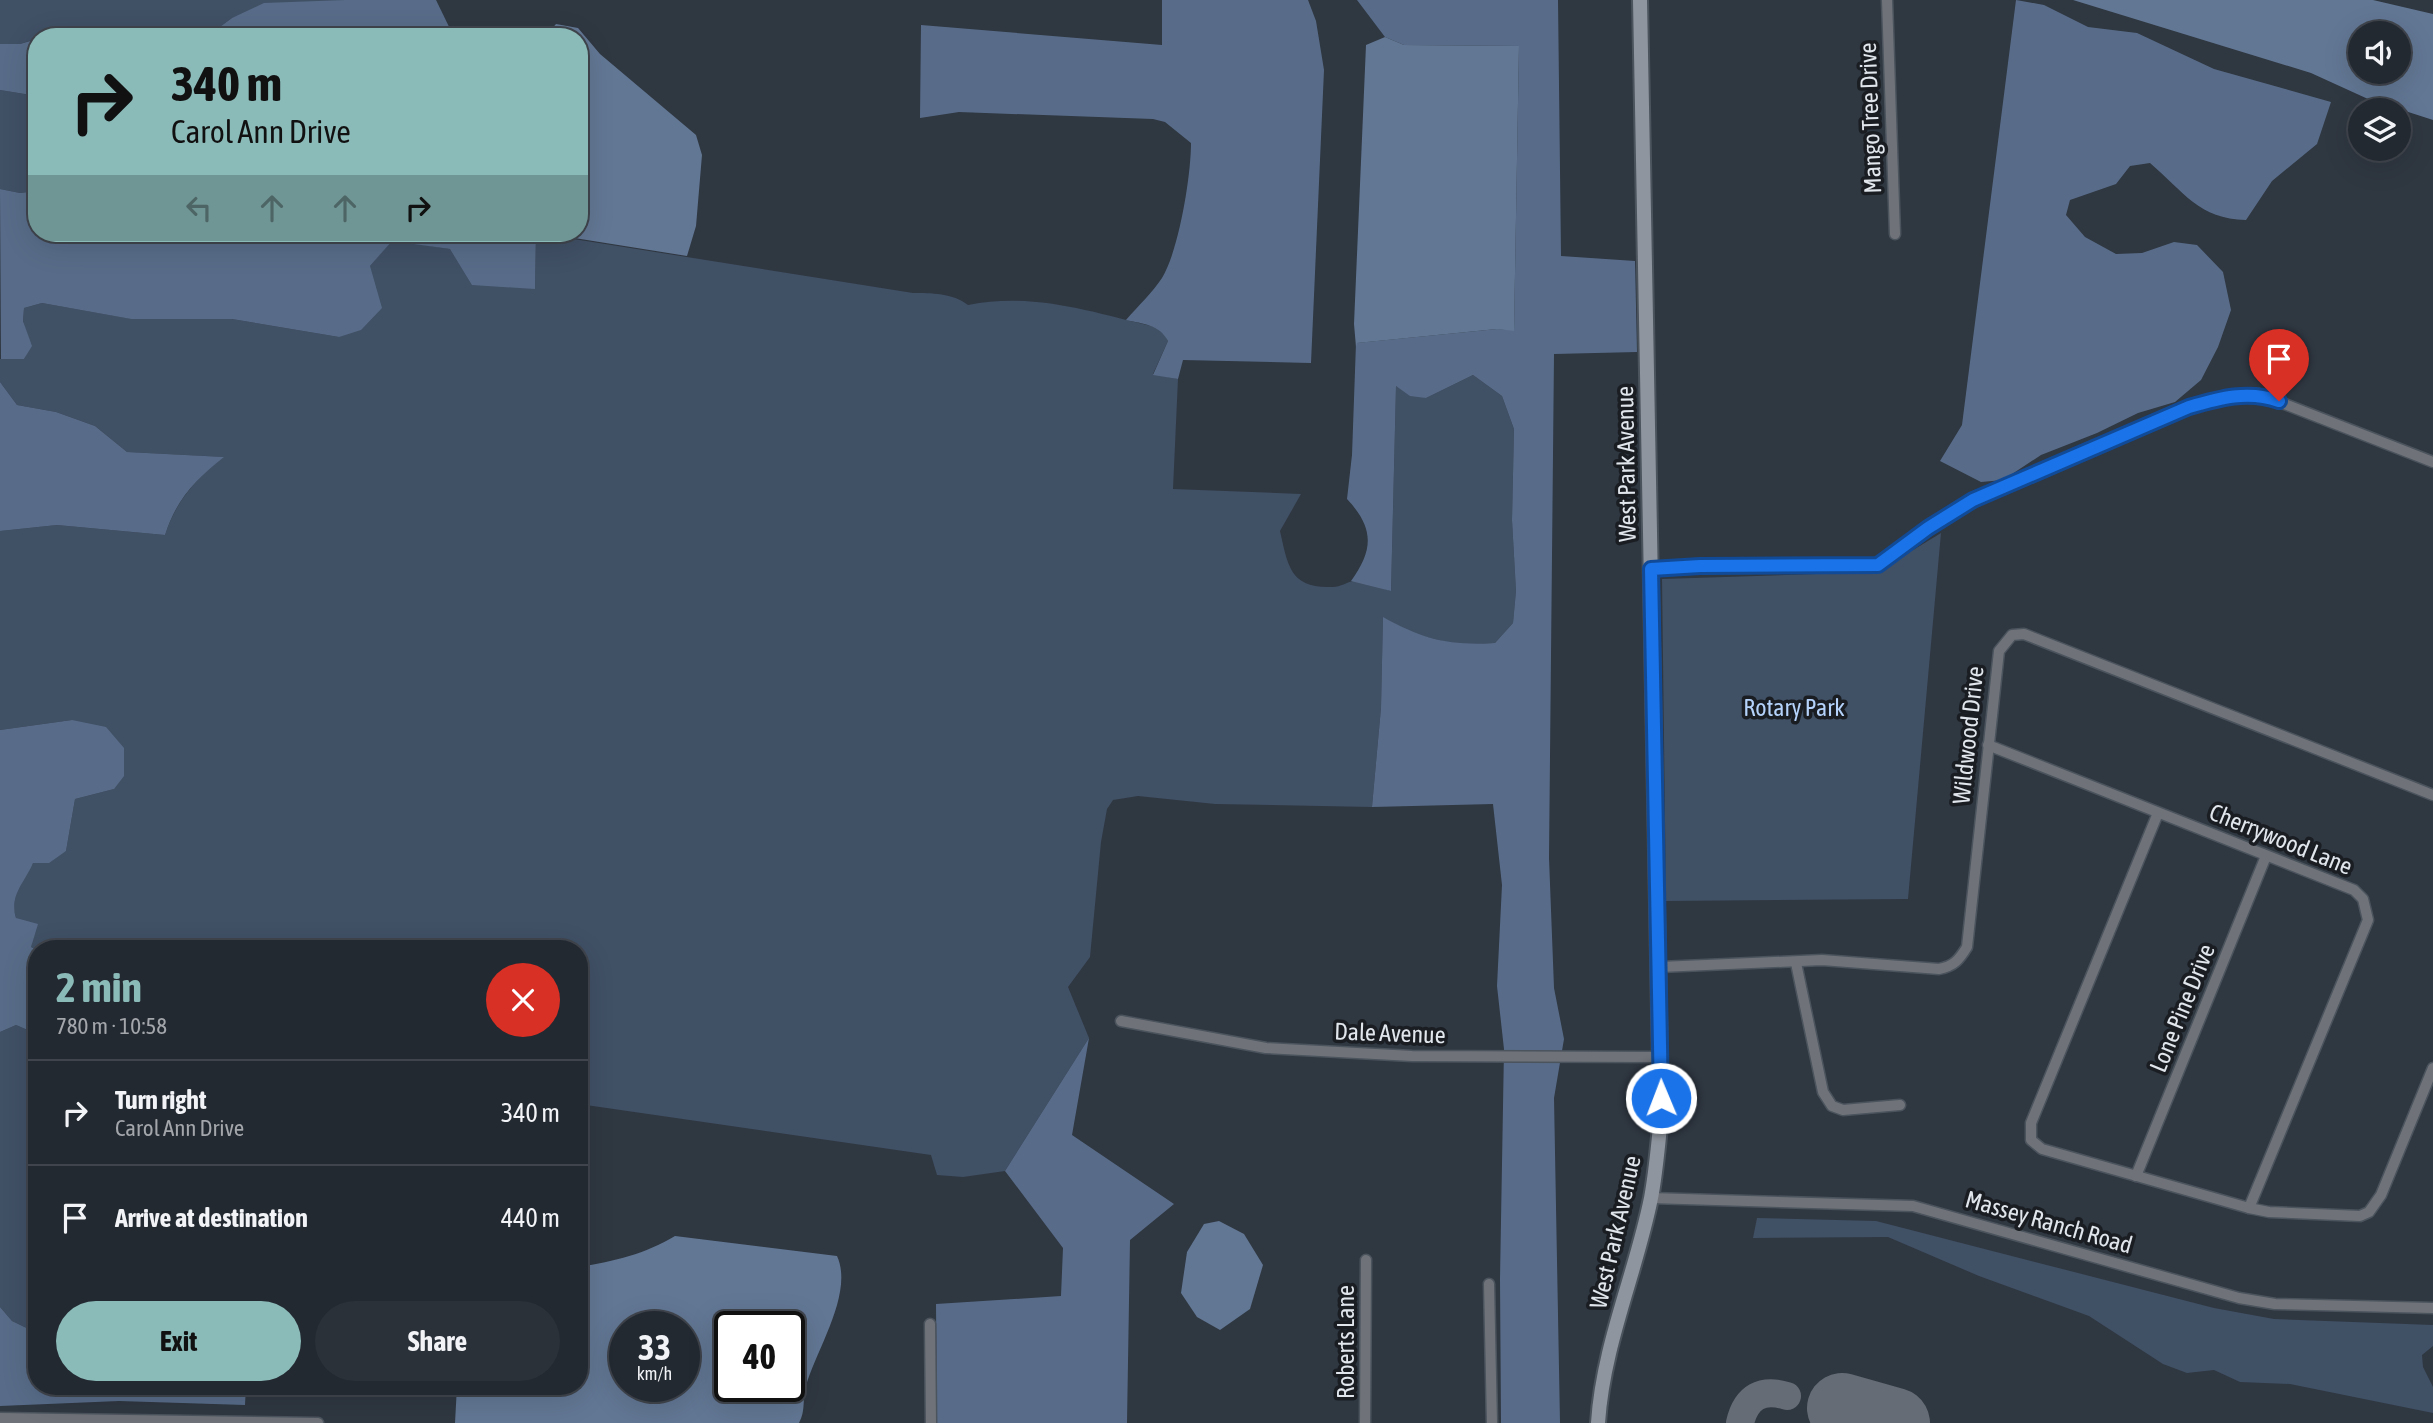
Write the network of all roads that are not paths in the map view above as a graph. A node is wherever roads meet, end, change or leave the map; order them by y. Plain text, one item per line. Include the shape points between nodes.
1 (1640, 0) edge
2 (1887, 0) edge
3 (1895, 234) dead end
4 (2433, 462) edge
5 (1651, 569) junction
6 (1987, 745) junction
7 (2433, 795) edge
8 (2158, 813) junction
9 (2266, 856) junction
10 (1796, 963) junction
11 (1660, 967) junction
12 (1121, 1021) dead end
13 (1660, 1058) junction
14 (2433, 1068) edge
15 (1900, 1105) dead end
16 (2136, 1176) junction
17 (1651, 1198) junction
18 (2249, 1208) junction
19 (1366, 1261) dead end
20 (1489, 1284) dead end
21 (2433, 1308) edge
22 (930, 1324) dead end
23 (0, 1418) edge
24 (318, 1423) edge
25 (931, 1423) edge
26 (1366, 1423) edge
27 (1492, 1423) edge
28 (1598, 1423) edge

1 - 5 street, West Park Avenue
2 - 3 street, Mango Tree Drive
4 - 5 street via 2259,394 2224,397 2189,407 1973,500 1878,565
5 - 11 street, West Park Avenue
6 - 7 street, Wildwood Drive via 1998,651 2012,635 2024,634
6 - 8 street, Cherrywood Lane
6 - 10 street, Wildwood Drive via 1967,947 1959,961 1939,970 1859,961
8 - 9 street, Cherrywood Lane
8 - 16 street via 2031,1123 2031,1140 2042,1149
9 - 16 street, Lone Pine Drive
9 - 18 street, Cherrywood Lane via 2354,890 2363,899 2368,920
10 - 11 street, Wildwood Drive
10 - 15 street via 1823,1092 1832,1106 1843,1110
11 - 13 street, West Park Avenue
12 - 13 street, Dale Avenue via 1266,1048 1412,1056
13 - 17 street, West Park Avenue via 1661,1118
14 - 18 street via 2370,1212 2347,1215
16 - 18 street
17 - 21 street, Massey Ranch Road via 1913,1206 2239,1298 2275,1304
17 - 28 street, West Park Avenue via 1619,1313
19 - 26 street, Roberts Lane
20 - 27 street
22 - 25 street
23 - 24 street

